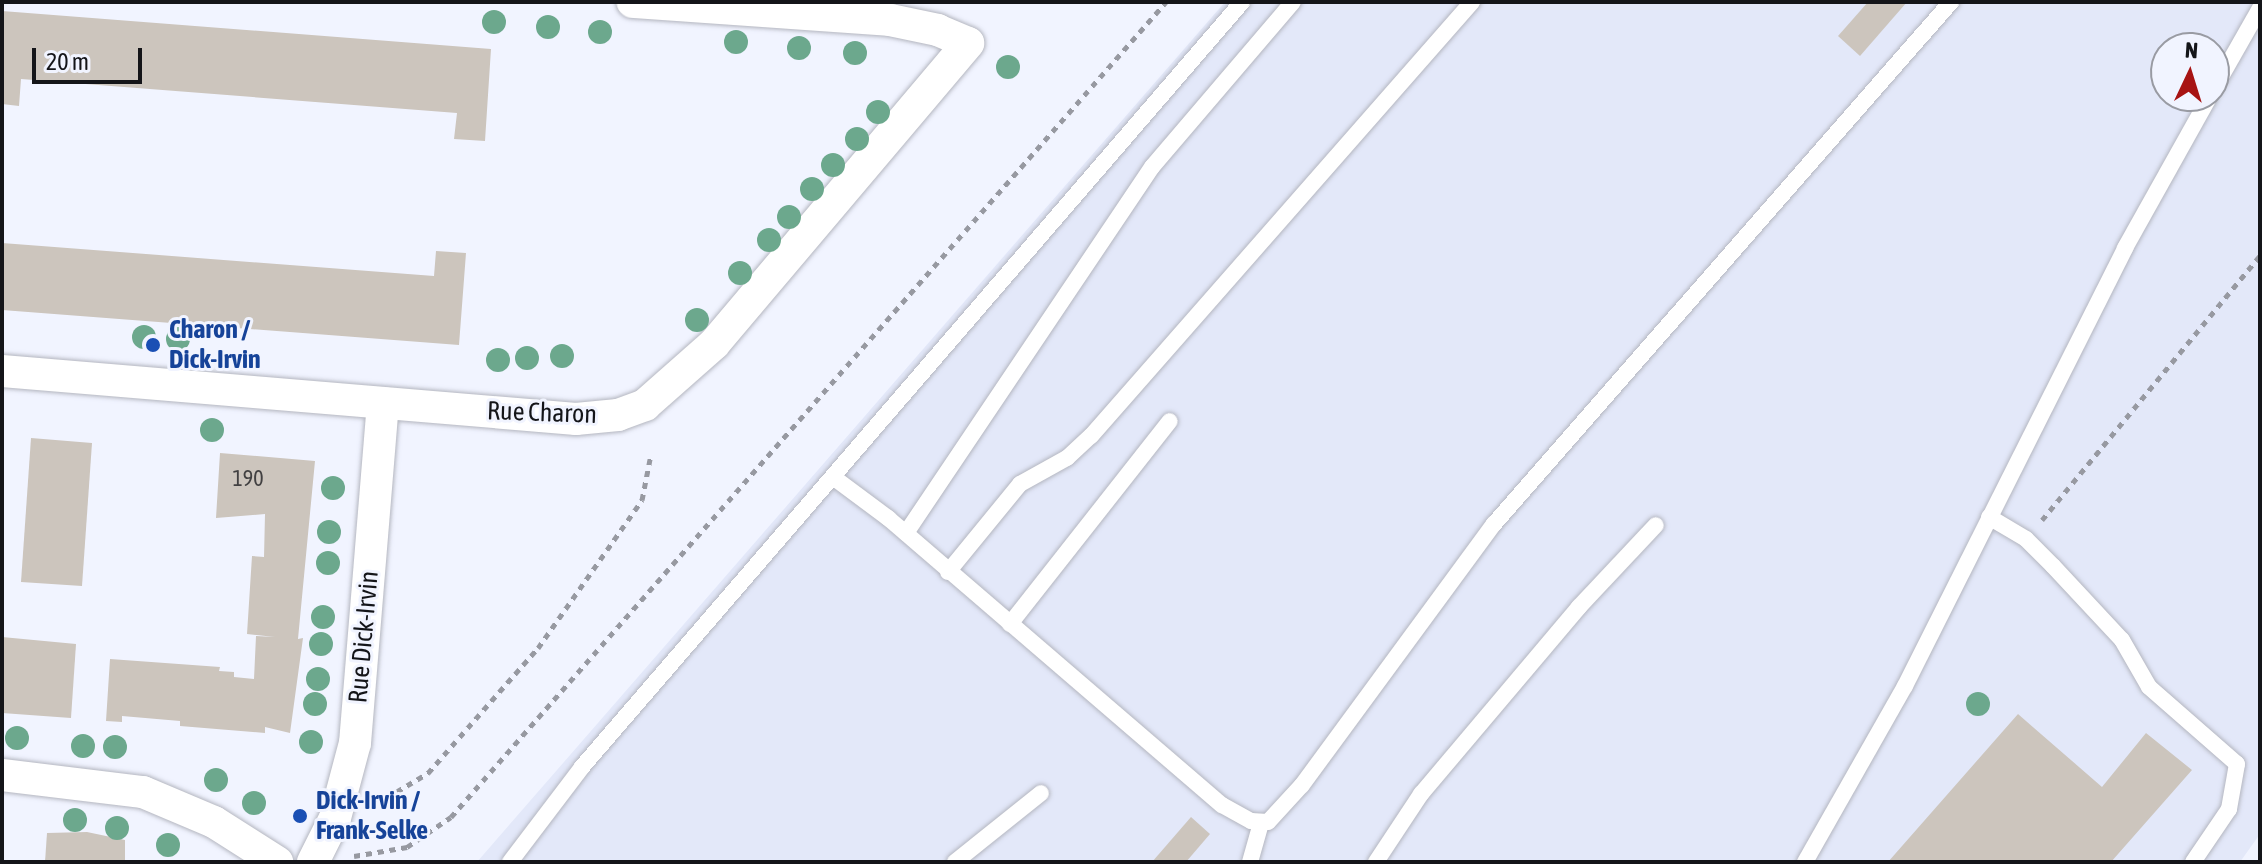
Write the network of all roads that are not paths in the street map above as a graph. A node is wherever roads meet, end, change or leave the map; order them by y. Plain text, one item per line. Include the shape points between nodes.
1 (633, 2) edge
2 (1242, 2) edge
3 (1293, 2) edge
4 (1472, 2) edge
5 (1951, 2) edge
6 (2260, 8) edge
7 (2230, 61) edge
8 (2201, 112) edge
9 (2, 371) edge
10 (383, 403) junction
11 (1170, 421) dead end
12 (833, 477) junction
13 (1989, 517) junction
14 (1656, 525) dead end
15 (906, 533) junction
16 (948, 572) junction
17 (1010, 624) junction
18 (2, 775) edge
19 (1041, 793) dead end
20 (1261, 823) junction
21 (277, 862) edge
22 (313, 862) edge
23 (510, 862) edge
24 (955, 862) edge
25 (1250, 862) edge
26 (1376, 862) edge
27 (1805, 862) edge
28 (2193, 862) edge

1 - 10 street, Rue Charon via 890,20 968,43 714,344 645,405 618,415 576,419
2 - 12 lane
3 - 15 lane via 1152,167
4 - 16 lane via 1091,436 1067,458 1013,491
5 - 20 lane via 1522,490 1464,561 1288,804
6 - 7 lane
8 - 13 lane via 2125,248
9 - 10 street, Rue Charon
10 - 22 street, Rue Dick-Irvin via 355,743 335,818
11 - 17 lane
12 - 15 lane
12 - 23 lane via 582,767
13 - 27 lane via 1905,686
13 - 28 lane via 2026,539 2122,640 2149,687 2237,764 2229,809
14 - 26 lane via 1579,607 1421,794
15 - 16 lane
16 - 17 lane
17 - 20 lane via 1222,805
18 - 21 street via 143,792 214,822
19 - 24 lane
20 - 25 lane

